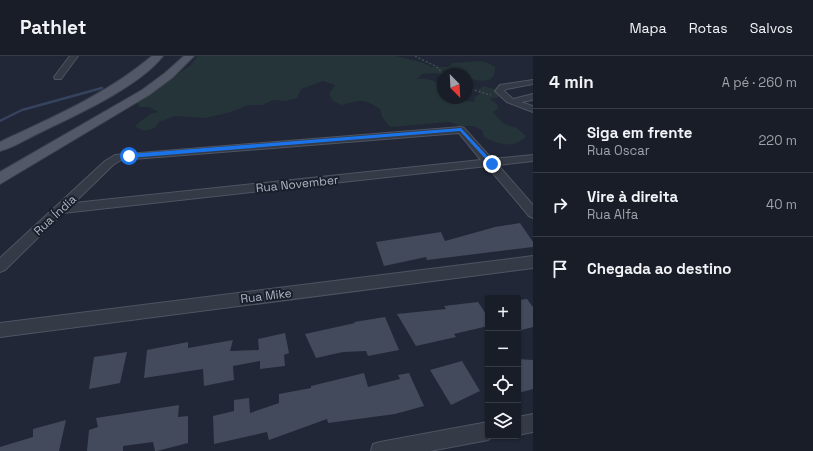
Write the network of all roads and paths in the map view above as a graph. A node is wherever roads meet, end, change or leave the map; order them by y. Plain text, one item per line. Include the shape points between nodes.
1 (74, 56) edge
2 (158, 56) edge
3 (189, 56) edge
4 (415, 56) edge
5 (438, 68) edge
6 (58, 77) dead end
7 (533, 82) edge
8 (533, 97) edge
9 (511, 101) junction
10 (533, 109) edge
11 (0, 147) edge
12 (533, 158) edge
13 (492, 164) junction
14 (0, 179) edge
15 (62, 208) junction
16 (533, 213) edge
17 (533, 262) edge
18 (0, 266) edge
19 (0, 330) edge
20 (533, 423) edge
21 (521, 425) edge
22 (485, 432) edge
23 (380, 451) edge

1 - 6 street
2 - 11 main road via 140,73 104,96
3 - 14 main road via 180,66 132,101
4 - 5 path
7 - 9 street via 500,89 502,95
8 - 9 street
9 - 10 street
12 - 13 street, Rua November
13 - 15 street, Rua November
13 - 15 street, Rua Índia via 461,130 119,157 109,163
13 - 16 street
15 - 18 street, Rua Índia
17 - 19 street, Rua Mike
20 - 21 street
22 - 23 street

